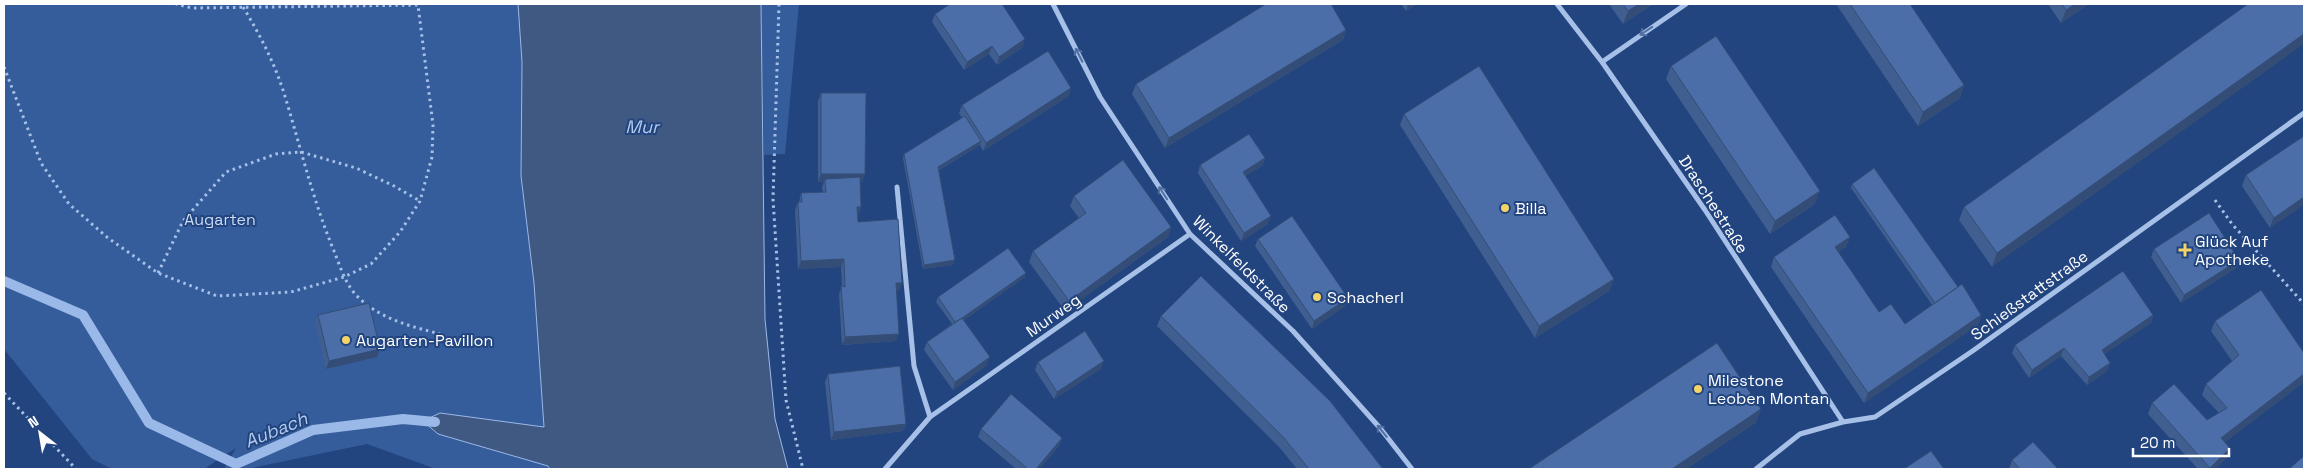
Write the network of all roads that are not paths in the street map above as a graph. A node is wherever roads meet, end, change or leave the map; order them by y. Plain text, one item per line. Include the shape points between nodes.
1 (1053, 4) edge
2 (1558, 4) edge
3 (1686, 4) edge
4 (1602, 62) junction
5 (2304, 114) edge
6 (897, 187) dead end
7 (1190, 234) junction
8 (930, 418) junction
9 (1843, 422) junction
10 (885, 469) edge
11 (1412, 469) edge
12 (1756, 469) edge

7 -> 1 street, Winkelfeldstraße via 1100,97
2 - 4 street, Draschestraße
3 -> 4 street
4 - 9 street, Draschestraße via 1705,210
5 - 9 street, Schießstattstraße via 1875,418
6 - 8 street via 914,366
7 - 8 street, Murweg
11 -> 7 street, Winkelfeldstraße via 1380,428 1293,331
8 - 10 street, Murweg
9 - 12 street, Schießstattstraße via 1800,434

